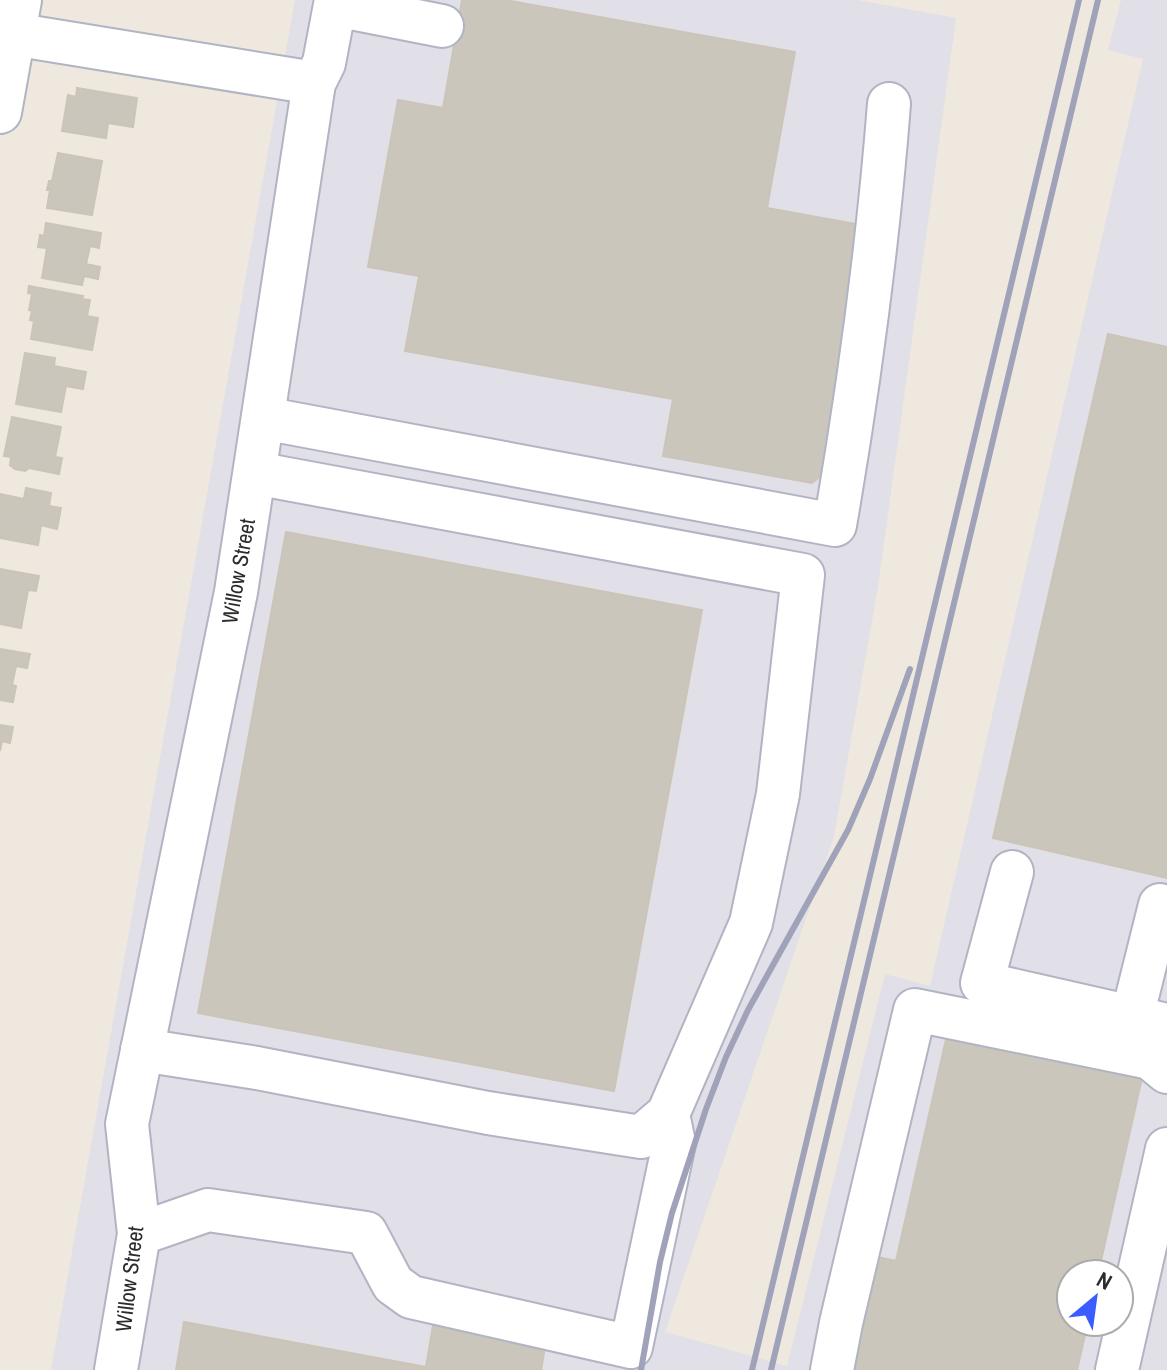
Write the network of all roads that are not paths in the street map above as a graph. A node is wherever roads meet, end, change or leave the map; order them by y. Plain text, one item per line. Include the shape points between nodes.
1 (11, 22) edge
2 (442, 26) dead end
3 (314, 83) junction
4 (889, 104) dead end
5 (0, 112) edge
6 (263, 418) junction
7 (255, 473) junction
8 (1012, 872) dead end
9 (1160, 905) dead end
10 (1149, 1021) edge
11 (142, 1050) junction
12 (1167, 1072) edge
13 (668, 1114) junction
14 (1167, 1149) edge
15 (139, 1234) junction
16 (116, 1370) edge
17 (832, 1370) edge
18 (1117, 1370) edge

1 - 3 street
1 - 5 street
2 - 3 street, Willow Street via 335,5 324,63
3 - 6 street, Willow Street
4 - 6 street via 883,186 835,525
6 - 7 street, Willow Street
7 - 11 street, Willow Street via 236,592
7 - 13 street via 803,575 778,794 751,923
8 - 10 street via 982,983
9 - 10 street
11 - 13 street via 641,1137
11 - 15 street, Willow Street via 127,1124
12 - 17 street via 1150,1058 915,1010
13 - 15 street via 674,1143 631,1347 411,1297 393,1284 366,1233 208,1210
14 - 18 street
15 - 16 street, Willow Street

